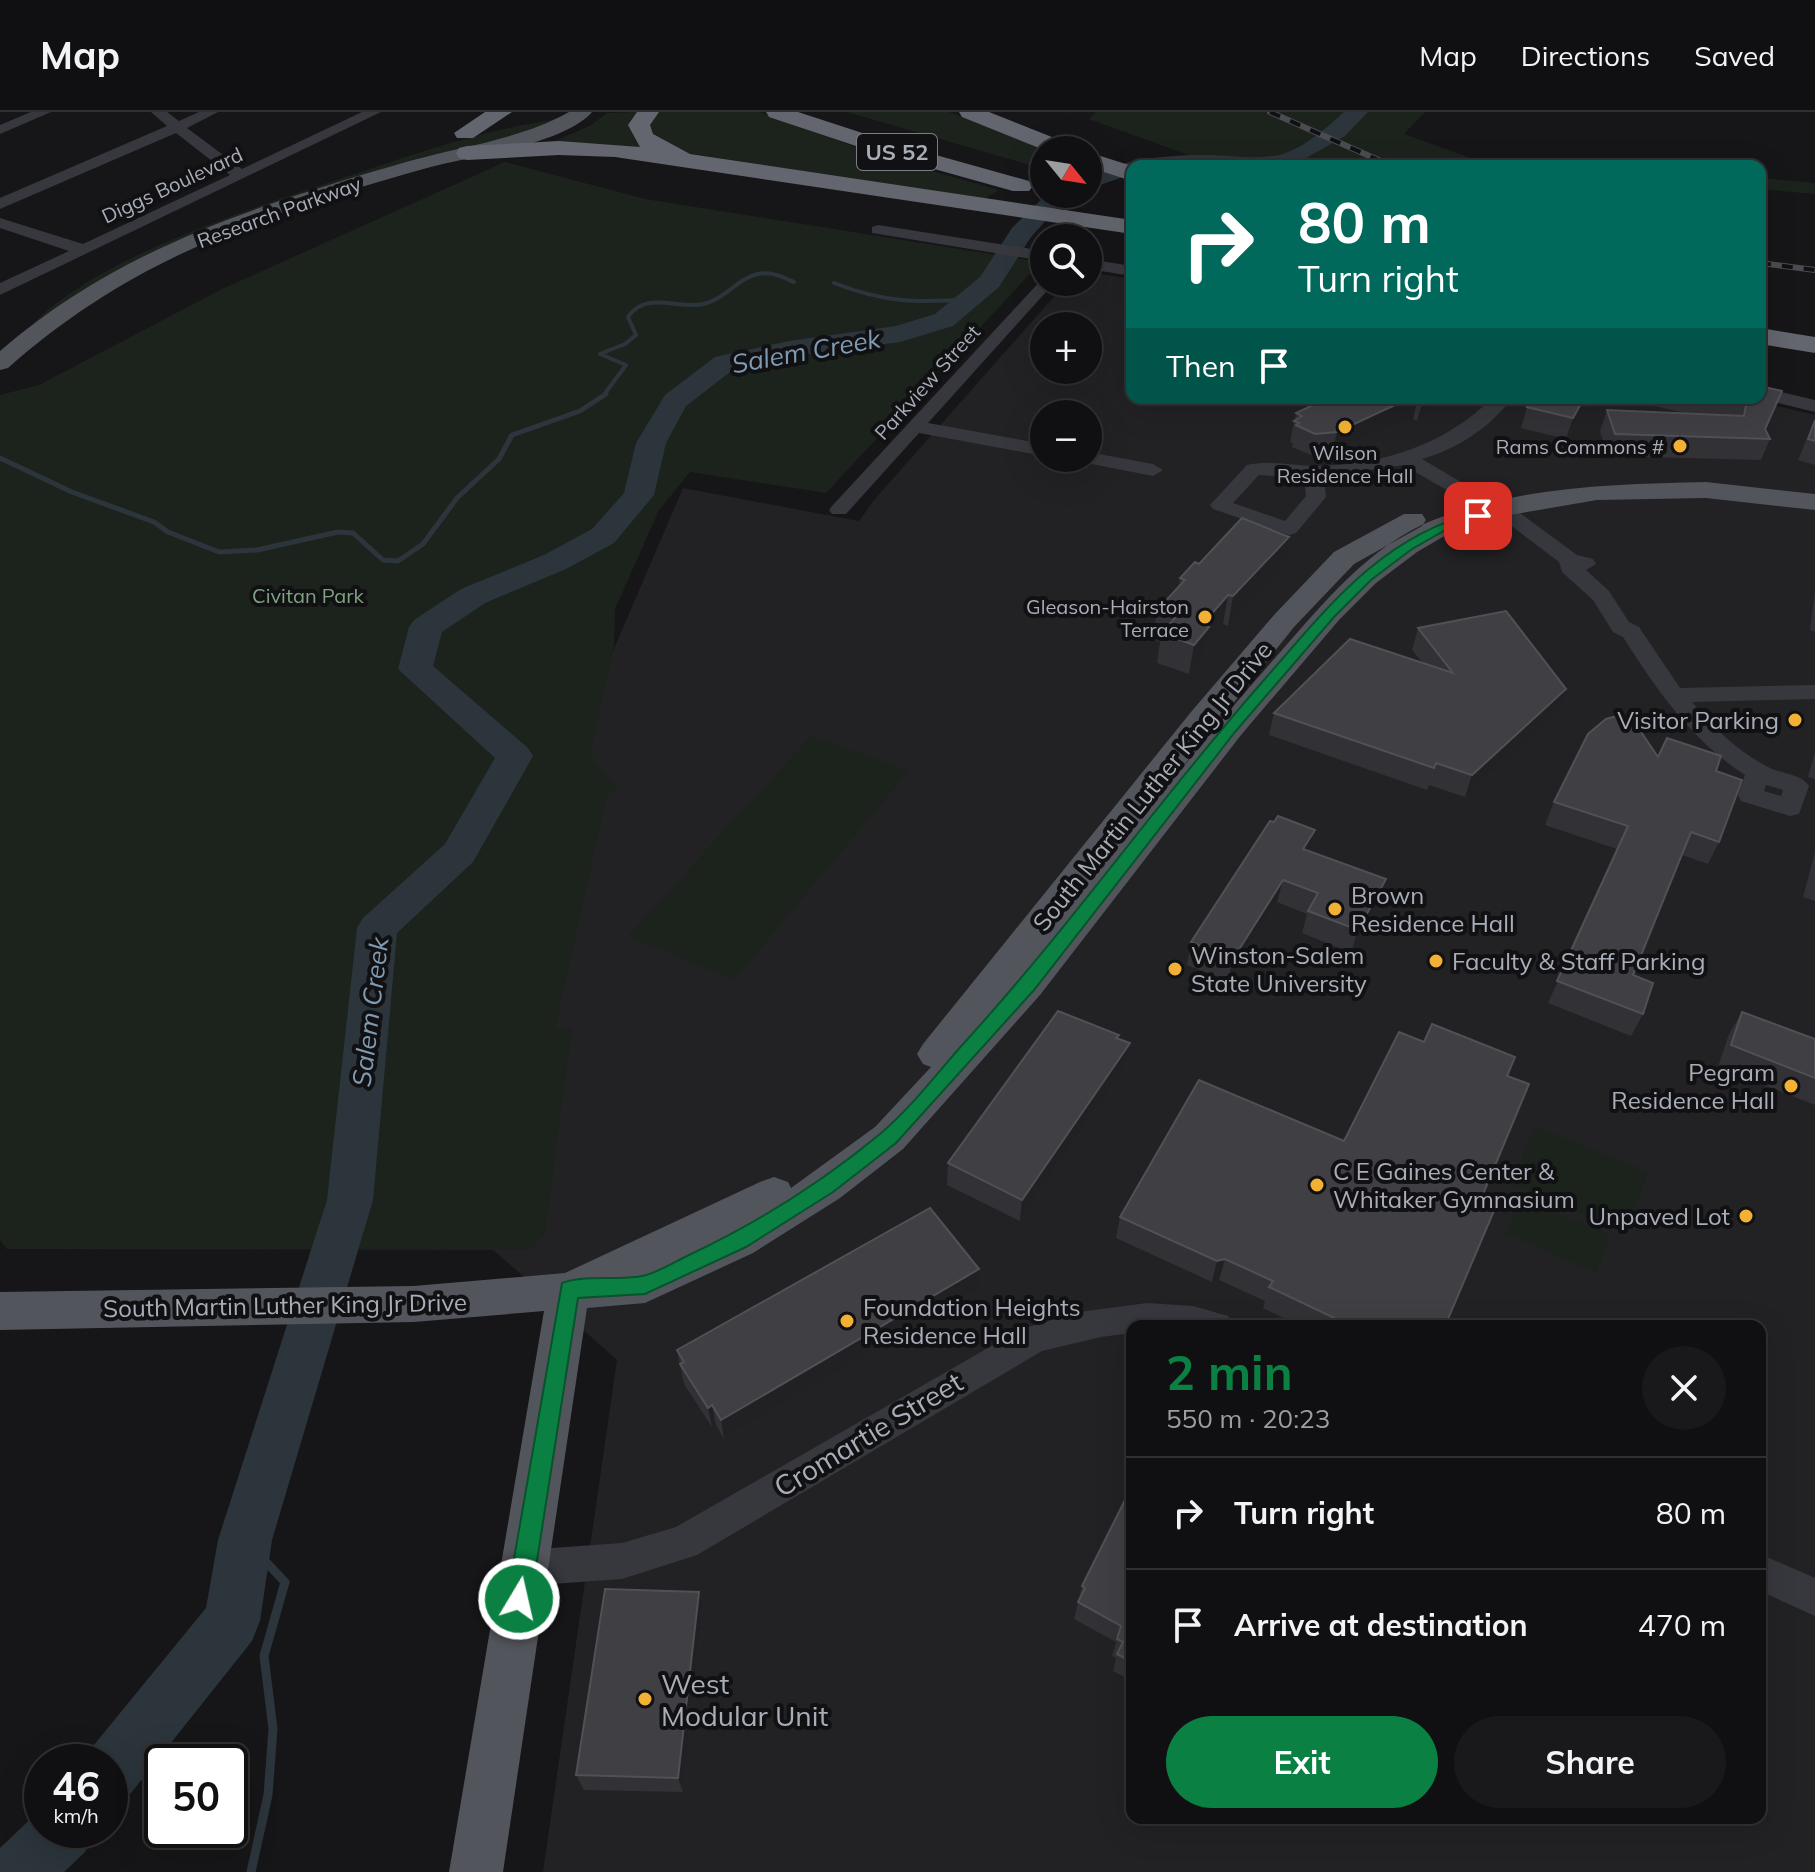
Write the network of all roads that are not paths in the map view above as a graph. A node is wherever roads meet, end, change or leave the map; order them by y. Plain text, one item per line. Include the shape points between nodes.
1 (44, 112) edge
2 (158, 112) edge
3 (211, 112) edge
4 (501, 112) edge
5 (582, 112) edge
6 (648, 112) edge
7 (777, 112) edge
8 (815, 112) edge
9 (970, 112) edge
10 (333, 114) edge
11 (368, 116) edge
12 (178, 126) junction
13 (0, 130) edge
14 (1030, 136) edge
15 (466, 143) junction
16 (696, 160) junction
17 (1102, 164) edge
18 (1126, 172) edge
19 (241, 176) junction
20 (1030, 183) edge
21 (1030, 184) edge
22 (0, 204) edge
23 (1102, 204) edge
24 (1123, 210) edge
25 (0, 223) edge
26 (1126, 226) edge
27 (878, 230) dead end
28 (84, 250) junction
29 (1030, 254) edge
30 (1102, 266) edge
31 (1126, 270) edge
32 (0, 290) edge
33 (1034, 296) edge
34 (1766, 318) edge
35 (1815, 326) edge
36 (0, 335) edge
37 (1766, 337) edge
38 (1815, 345) edge
39 (0, 363) edge
40 (1766, 394) edge
41 (1498, 404) edge
42 (1815, 406) edge
43 (918, 427) junction
44 (1030, 447) edge
45 (1417, 455) junction
46 (1102, 461) edge
47 (1153, 470) dead end
48 (1313, 473) dead end
49 (1815, 484) edge
50 (1492, 502) junction
51 (1815, 502) edge
52 (839, 510) dead end
53 (1815, 692) edge
54 (1674, 695) junction
55 (1758, 773) dead end
56 (569, 1290) junction
57 (0, 1311) edge
58 (1179, 1320) edge
59 (524, 1568) junction
60 (1766, 1575) edge
61 (1815, 1597) edge
62 (476, 1872) edge

1 - 13 street
2 - 12 street
3 - 12 street
4 - 15 highway
5 - 15 main road, Research Parkway via 506,123
6 - 16 highway via 639,125 642,138
7 - 21 highway, US 52 via 885,148
8 - 20 highway, US 52
9 - 14 highway
10 - 11 street
11 - 19 street, Diggs Boulevard
12 - 19 street
12 - 22 street
15 - 16 highway
15 - 36 main road, Research Parkway via 282,194 184,231 90,276
15 - 39 main road, Research Parkway via 192,242 85,298
16 - 26 highway
17 - 18 highway
19 - 28 street, Diggs Boulevard
23 - 24 highway, US 52
25 - 28 street
27 - 29 street
28 - 32 street, Diggs Boulevard
30 - 31 street
33 - 43 street, Parkview Street
34 - 35 highway
37 - 38 highway
40 - 42 street
41 - 45 street via 1473,426
43 - 44 street
43 - 52 street, Parkview Street
45 - 48 street
45 - 50 street via 1459,489
46 - 47 street
49 - 50 main road, South Martin Luther King Jr Drive via 1655,472 1566,480
50 - 51 main road, South Martin Luther King Jr Drive via 1648,489
50 - 54 street via 1569,560 1570,567 1618,608 1621,627 1631,632
50 - 56 main road, South Martin Luther King Jr Drive via 1407,546 1347,595 1230,728 1027,986 889,1138 826,1186 726,1247 645,1285
53 - 54 street
54 - 55 street via 1705,733
56 - 57 main road, South Martin Luther King Jr Drive via 414,1304
56 - 59 main road
58 - 59 street, Cromartie Street via 1123,1318 1033,1339 684,1542 622,1561
59 - 62 main road
60 - 61 street

